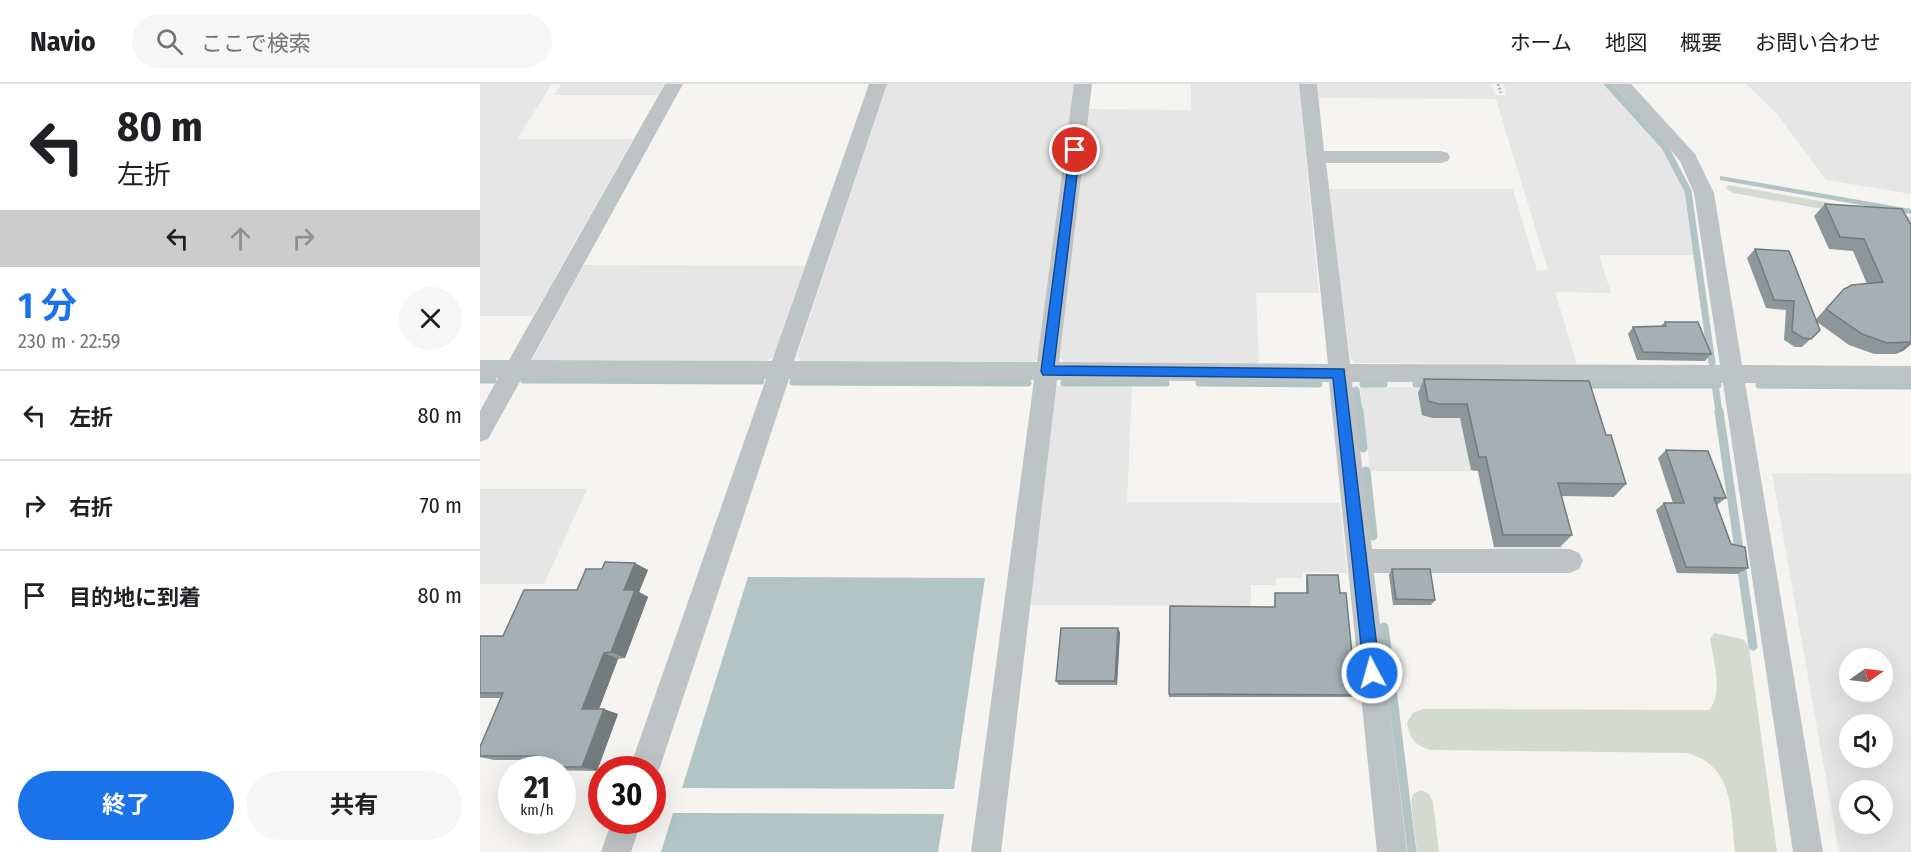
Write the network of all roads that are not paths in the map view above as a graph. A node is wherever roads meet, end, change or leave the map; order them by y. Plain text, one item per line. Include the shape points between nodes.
1 (674, 84) edge
2 (878, 84) edge
3 (1083, 84) edge
4 (1308, 84) edge
5 (1622, 84) edge
6 (1316, 157) junction
7 (1441, 157) dead end
8 (480, 369) edge
9 (515, 369) junction
10 (781, 370) junction
11 (1047, 371) junction
12 (1339, 373) junction
13 (1732, 374) junction
14 (1911, 375) edge
15 (480, 432) edge
16 (1360, 561) junction
17 (1570, 561) dead end
18 (649, 756) edge
19 (622, 834) edge
20 (616, 852) edge
21 (986, 852) edge
22 (1392, 852) edge
23 (1808, 852) edge

1 - 9 street
2 - 10 street
3 - 11 street
4 - 6 street
5 - 13 street via 1675,142 1698,175
6 - 7 street
6 - 12 street
8 - 9 street
9 - 10 street
9 - 15 street
10 - 11 street
10 - 18 street
11 - 12 street
11 - 21 street
12 - 13 street
12 - 16 street
13 - 14 street
13 - 23 street
16 - 17 street
16 - 22 street
19 - 20 street

